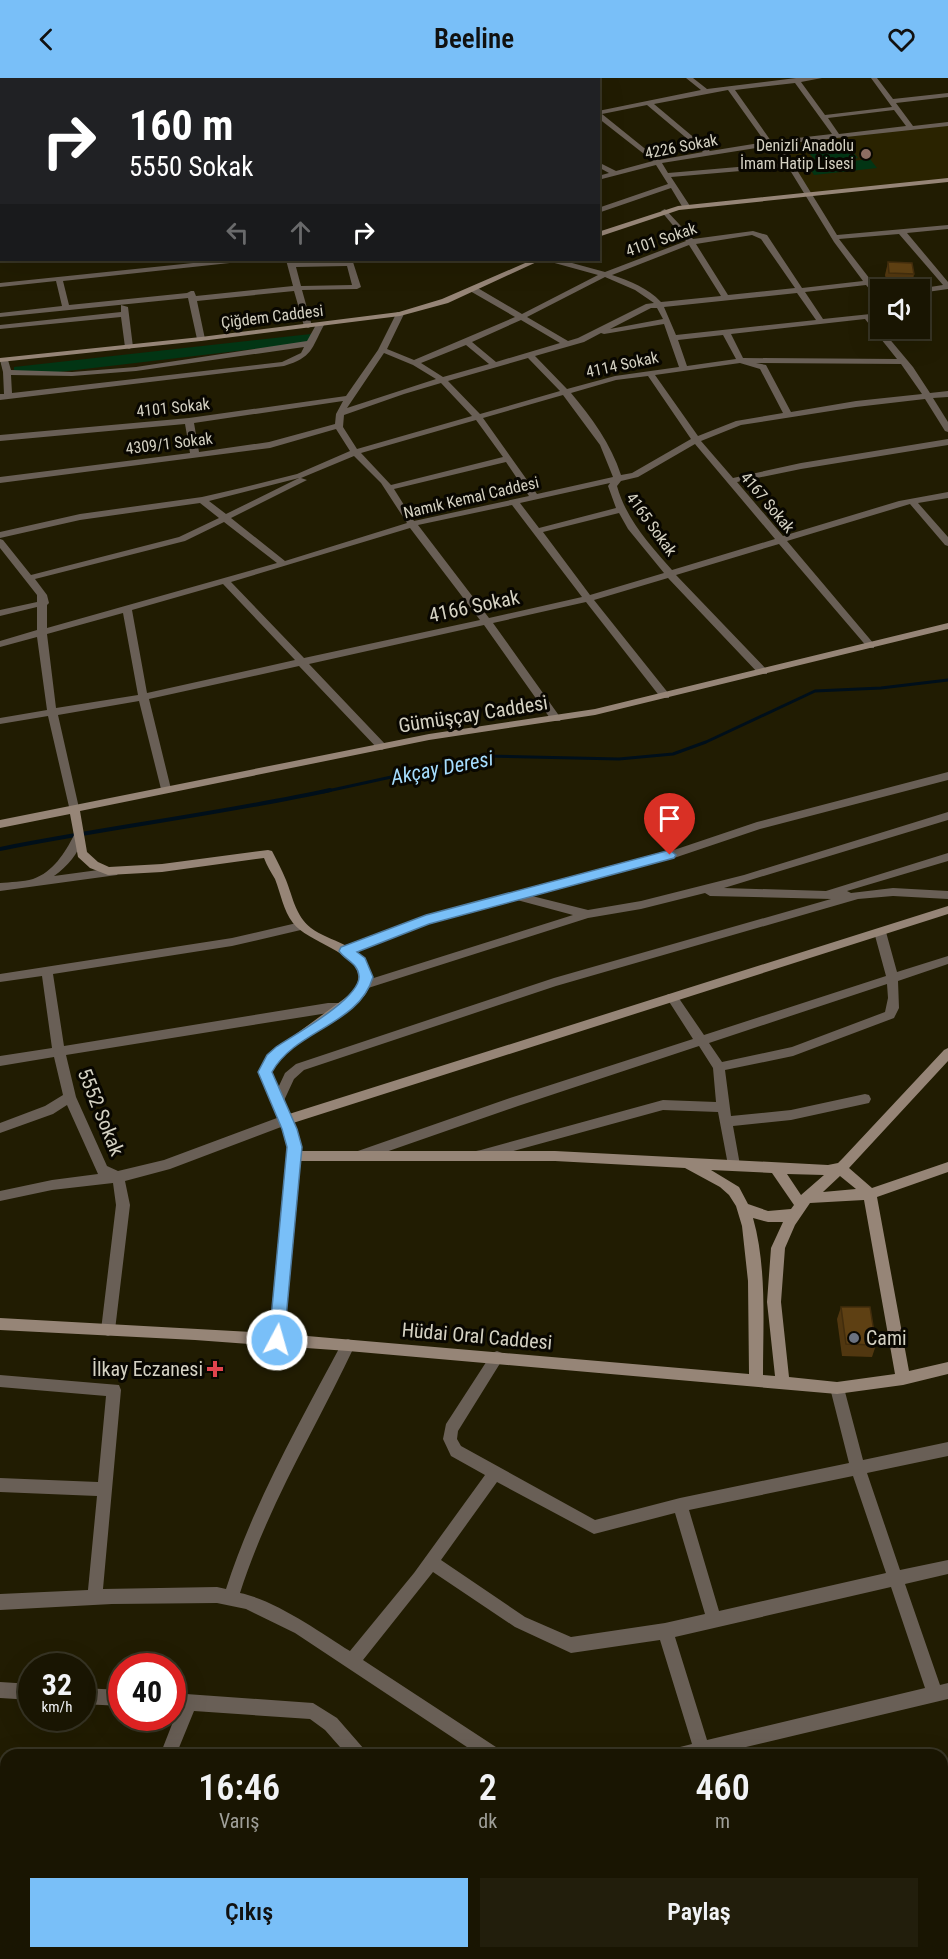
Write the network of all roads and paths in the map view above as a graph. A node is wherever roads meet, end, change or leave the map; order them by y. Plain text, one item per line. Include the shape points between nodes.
1 (689, 78) edge
2 (819, 78) edge
3 (874, 78) edge
4 (796, 80) junction
5 (730, 88) junction
6 (706, 91) junction
7 (948, 95) edge
8 (891, 101) junction
9 (649, 103) junction
10 (896, 108) junction
11 (600, 113) edge
12 (600, 115) edge
13 (823, 117) junction
14 (948, 124) edge
15 (911, 128) junction
16 (837, 136) junction
17 (774, 143) junction
18 (709, 154) junction
19 (658, 162) junction
20 (600, 165) edge
21 (791, 165) junction
22 (615, 173) junction
23 (666, 175) junction
24 (600, 177) edge
25 (948, 180) edge
26 (672, 185) junction
27 (807, 194) junction
28 (686, 206) junction
29 (600, 210) edge
30 (665, 211) junction
31 (948, 227) edge
32 (901, 231) junction
33 (600, 234) edge
34 (836, 237) junction
35 (691, 242) junction
36 (230, 261) edge
37 (535, 261) edge
38 (558, 261) edge
39 (290, 262) edge
40 (604, 274) junction
41 (59, 279) junction
42 (868, 283) joint
43 (0, 285) edge
44 (948, 287) edge
45 (297, 288) junction
46 (473, 289) junction
47 (797, 290) junction
48 (930, 290) edge
49 (192, 295) junction
50 (725, 297) junction
51 (123, 302) junction
52 (658, 303) junction
53 (66, 308) junction
54 (125, 314) junction
55 (400, 314) junction
56 (0, 315) edge
57 (522, 317) junction
58 (867, 317) junction
59 (870, 317) edge
60 (666, 321) junction
61 (820, 322) junction
62 (320, 325) junction
63 (308, 326) junction
64 (0, 327) edge
65 (597, 333) junction
66 (726, 333) junction
67 (673, 338) junction
68 (201, 339) junction
69 (467, 342) junction
70 (312, 343) junction
71 (567, 344) junction
72 (129, 347) junction
73 (382, 350) junction
74 (529, 354) junction
75 (2, 360) edge
76 (741, 360) junction
77 (904, 362) junction
78 (414, 363) junction
79 (494, 364) junction
80 (683, 367) junction
81 (136, 369) junction
82 (7, 372) junction
83 (649, 372) junction
84 (441, 380) junction
85 (139, 381) junction
86 (566, 392) junction
87 (948, 394) edge
88 (928, 396) junction
89 (4, 397) edge
90 (349, 398) junction
91 (340, 414) junction
92 (788, 414) junction
93 (476, 416) junction
94 (189, 422) junction
95 (339, 426) junction
96 (948, 429) edge
97 (0, 438) edge
98 (696, 440) junction
99 (948, 442) edge
100 (355, 452) junction
101 (195, 455) junction
102 (507, 459) junction
103 (330, 466) junction
104 (618, 479) junction
105 (0, 480) edge
106 (731, 481) junction
107 (388, 488) junction
108 (948, 495) edge
109 (535, 498) junction
110 (202, 500) junction
111 (912, 501) junction
112 (515, 502) junction
113 (620, 510) junction
114 (227, 519) junction
115 (412, 524) junction
116 (537, 531) junction
117 (0, 535) edge
118 (779, 540) junction
119 (0, 542) edge
120 (948, 542) edge
121 (284, 564) junction
122 (671, 574) junction
123 (29, 579) junction
124 (225, 582) junction
125 (588, 599) junction
126 (44, 603) junction
127 (127, 610) junction
128 (0, 613) edge
129 (487, 622) junction
130 (948, 626) edge
131 (42, 634) junction
132 (0, 644) edge
133 (871, 646) junction
134 (301, 662) junction
135 (763, 672) junction
136 (665, 696) junction
137 (143, 697) junction
138 (52, 713) junction
139 (556, 719) junction
140 (0, 721) edge
141 (382, 747) junction
142 (948, 776) edge
143 (166, 789) junction
144 (74, 808) junction
145 (948, 816) edge
146 (0, 824) edge
147 (78, 838) junction
148 (948, 857) edge
149 (113, 872) junction
150 (33, 883) junction
151 (0, 887) edge
152 (694, 892) junction
153 (822, 894) junction
154 (516, 895) junction
155 (858, 895) junction
156 (948, 895) edge
157 (948, 910) edge
158 (588, 914) junction
159 (301, 926) junction
160 (880, 932) junction
161 (346, 951) junction
162 (948, 960) edge
163 (47, 972) junction
164 (0, 978) edge
165 (891, 979) junction
166 (365, 985) junction
167 (672, 997) junction
168 (343, 1008) junction
169 (703, 1040) junction
170 (58, 1053) junction
171 (948, 1053) edge
172 (0, 1060) edge
173 (719, 1067) junction
174 (70, 1097) junction
175 (866, 1099) dead end
176 (277, 1103) junction
177 (723, 1107) junction
178 (285, 1120) junction
179 (726, 1122) junction
180 (0, 1128) edge
181 (294, 1156) junction
182 (477, 1156) junction
183 (356, 1157) junction
184 (683, 1163) junction
185 (734, 1165) junction
186 (948, 1167) edge
187 (776, 1168) junction
188 (840, 1168) junction
189 (118, 1177) junction
190 (735, 1192) junction
191 (870, 1194) junction
192 (0, 1196) edge
193 (801, 1206) junction
194 (742, 1207) junction
195 (0, 1324) edge
196 (108, 1330) junction
197 (277, 1340) junction
198 (348, 1345) junction
199 (497, 1357) junction
200 (948, 1368) edge
201 (903, 1379) junction
202 (0, 1381) edge
203 (756, 1381) junction
204 (783, 1384) junction
205 (837, 1388) junction
206 (948, 1449) edge
207 (858, 1468) junction
208 (495, 1473) junction
209 (0, 1485) edge
210 (105, 1489) junction
211 (680, 1505) junction
212 (431, 1563) junction
213 (948, 1567) edge
214 (896, 1577) junction
215 (95, 1596) junction
216 (231, 1598) junction
217 (0, 1602) edge
218 (714, 1620) junction
219 (665, 1631) junction
220 (351, 1662) junction
221 (0, 1690) edge
222 (18, 1691) edge
223 (941, 1692) edge
224 (186, 1701) edge
225 (174, 1731) edge
226 (701, 1748) junction
227 (169, 1749) edge
228 (353, 1749) edge
229 (484, 1749) edge
230 (698, 1749) edge

1 - 6 street
2 - 4 street
3 - 8 street
4 - 5 street
4 - 13 street
5 - 6 street
5 - 17 street
6 - 9 street
7 - 8 street
8 - 10 street
9 - 11 street
9 - 18 street
10 - 13 street
10 - 15 street
12 - 19 street
13 - 16 street
14 - 15 street, 4226 Sokak
15 - 16 street, 4226 Sokak
16 - 17 street, 4226 Sokak
17 - 18 street, 4226 Sokak
17 - 21 street
18 - 19 street, 4226 Sokak
19 - 22 street, 4226 Sokak
19 - 23 street
20 - 22 street
21 - 23 street
21 - 27 street
22 - 24 street, 4226 Sokak
23 - 26 street
25 - 27 street
26 - 28 street
26 - 29 street
27 - 28 street
27 - 34 street
28 - 30 street
30 - 33 street
30 - 35 street
31 - 32 street
32 - 34 street
32 - 44 street
34 - 42 street
35 - 40 street, 4101 Sokak
35 - 47 street, 4101 Sokak via 731,236 764,237
35 - 50 street
36 - 41 street
37 - 46 street, Çiğdem Caddesi
38 - 40 street
39 - 45 street
39 - 45 street via 350,264 357,287
40 - 52 street
40 - 57 street, 4101 Sokak
41 - 43 street
41 - 53 street
42 - 47 street
44 - 48 street
45 - 49 street
45 - 63 street
46 - 55 street, Çiğdem Caddesi
46 - 57 street
47 - 50 street
47 - 61 street, 4101 Sokak
49 - 51 street
49 - 68 street
50 - 52 street
51 - 53 street
51 - 54 street
52 - 60 street
52 - 65 street
53 - 56 street
54 - 64 street
54 - 72 street
55 - 62 street, Çiğdem Caddesi
55 - 73 street
57 - 69 street, 4101 Sokak
57 - 71 street
58 - 59 street
58 - 61 street
58 - 77 street
60 - 65 street
60 - 67 street
61 - 66 street
62 - 63 street, Çiğdem Caddesi
62 - 70 street
63 - 68 street, Çiğdem Caddesi
65 - 71 street
66 - 67 street
66 - 76 street
67 - 80 street
68 - 72 street, Çiğdem Caddesi
69 - 78 street, 4101 Sokak
69 - 79 street
70 - 81 street
70 - 85 street via 304,355 284,364
71 - 74 street
72 - 75 street, Çiğdem Caddesi
73 - 78 street
73 - 90 street
74 - 79 street
74 - 86 street, 4165 Sokak
75 - 82 street
76 - 77 street, 4114 Sokak
76 - 80 street, 4114 Sokak
76 - 92 street via 763,367
77 - 88 street
78 - 84 street
79 - 84 street
80 - 83 street, 4114 Sokak
81 - 82 street via 72,374
81 - 85 street
82 - 89 street
83 - 86 street, 4114 Sokak
83 - 98 street, 4167 Sokak
84 - 91 street
84 - 93 street
85 - 89 street
86 - 93 street, 4114 Sokak
86 - 104 street, 4165 Sokak via 600,440
87 - 88 street, Namık Kemal Caddesi
88 - 92 street, Namık Kemal Caddesi
88 - 96 street
90 - 91 street
90 - 94 street, 4101 Sokak
91 - 95 street
92 - 98 street, Namık Kemal Caddesi via 728,426
93 - 100 street, 4114 Sokak
93 - 102 street
94 - 97 street, 4101 Sokak
94 - 101 street
95 - 100 street
95 - 101 street, 4309/1 Sokak via 270,445
98 - 104 street, Namık Kemal Caddesi via 635,475
98 - 106 street, 4167 Sokak
99 - 106 street
100 - 103 street, 4114 Sokak
100 - 107 street
101 - 105 street, 4309/1 Sokak
102 - 107 street
102 - 109 street
103 - 110 street
103 - 114 street
104 - 109 street, Namık Kemal Caddesi
104 - 113 street, 4165 Sokak via 612,492
106 - 118 street, 4167 Sokak
107 - 115 street
108 - 111 street, 4166 Sokak
109 - 112 street, Namık Kemal Caddesi
110 - 114 street
110 - 117 street via 80,517
111 - 118 street, 4166 Sokak
111 - 120 street
112 - 115 street, Namık Kemal Caddesi
112 - 116 street
113 - 116 street
113 - 122 street, 4165 Sokak
114 - 121 street
114 - 123 street via 182,539
115 - 121 street, Namık Kemal Caddesi
115 - 129 street
116 - 125 street
118 - 122 street, 4166 Sokak
118 - 133 street, 4167 Sokak
119 - 123 street
121 - 124 street, Namık Kemal Caddesi
122 - 125 street, 4166 Sokak
122 - 135 street, 4165 Sokak
123 - 126 street
124 - 127 street, Namık Kemal Caddesi
124 - 134 street
125 - 129 street, 4166 Sokak
125 - 136 street
126 - 128 street
126 - 131 street
127 - 131 street, Namık Kemal Caddesi
127 - 137 street
129 - 134 street, 4166 Sokak
129 - 139 street
130 - 133 street, Gümüşçay Caddesi
131 - 132 street, Namık Kemal Caddesi
131 - 138 street
133 - 135 street, Gümüşçay Caddesi
134 - 137 street, 4166 Sokak
134 - 141 street
135 - 136 street, Gümüşçay Caddesi
136 - 139 street, Gümüşçay Caddesi
137 - 138 street, 4166 Sokak
137 - 143 street
138 - 140 street, 4166 Sokak
138 - 144 street
139 - 141 street, Gümüşçay Caddesi
141 - 143 street, Gümüşçay Caddesi
142 - 154 street
143 - 144 street, Gümüşçay Caddesi
144 - 146 street, Gümüşçay Caddesi
144 - 147 street
145 - 152 street
147 - 149 street via 87,860
147 - 150 street via 74,850 62,863
148 - 153 street
149 - 150 street
149 - 159 street via 268,854 288,906
150 - 151 street
152 - 153 street
152 - 158 street
153 - 155 street
154 - 158 street
154 - 161 street via 426,920
155 - 156 street
155 - 176 street via 554,982 300,1067 289,1076
157 - 160 street
158 - 166 street
159 - 161 street
159 - 163 street via 232,942
160 - 165 street via 891,962
160 - 167 street
161 - 166 street via 360,962
162 - 165 street
163 - 164 street
163 - 170 street, 5552 Sokak
165 - 169 street
165 - 173 street via 895,999 890,1015 793,1051
166 - 168 street
167 - 169 street
167 - 178 street
168 - 170 street via 145,1036
168 - 176 street via 272,1059 265,1076
169 - 173 street
169 - 183 street
170 - 172 street
170 - 174 street, 5552 Sokak
171 - 188 street
173 - 177 street
174 - 180 street via 49,1110
174 - 189 street, 5552 Sokak via 102,1170
175 - 179 street via 791,1115
176 - 178 street
177 - 179 street
177 - 182 street via 663,1105
178 - 181 street via 293,1138
178 - 189 street via 165,1165
179 - 185 street
181 - 183 street
181 - 197 street
182 - 183 street
182 - 184 street
184 - 185 street
184 - 190 street via 719,1179
185 - 187 street
185 - 190 street
186 - 191 street
187 - 188 street
187 - 193 street
188 - 191 street
188 - 193 street
189 - 192 street
189 - 196 street, 5552 Sokak via 123,1205
190 - 194 street
191 - 193 street
191 - 201 street
193 - 194 street via 771,1218
193 - 204 street via 778,1248 774,1302
194 - 203 street via 747,1217 756,1294
195 - 196 street, Hüdai Oral Caddesi
196 - 197 street, Hüdai Oral Caddesi
197 - 198 street, Hüdai Oral Caddesi
198 - 199 street, Hüdai Oral Caddesi
198 - 216 street via 258,1525
199 - 203 street, Hüdai Oral Caddesi
199 - 208 street via 451,1429 450,1439 456,1451
200 - 201 street, Hüdai Oral Caddesi
201 - 205 street, Hüdai Oral Caddesi
202 - 210 street via 114,1390
203 - 204 street, Hüdai Oral Caddesi
204 - 205 street, Hüdai Oral Caddesi
205 - 207 street
206 - 207 street
207 - 211 street
207 - 214 street
208 - 211 street via 594,1527
208 - 212 street
209 - 210 street
210 - 215 street
211 - 218 street
212 - 219 street via 520,1622 571,1645
212 - 220 street
213 - 214 street
214 - 218 street
214 - 223 street
215 - 216 street
215 - 217 street
216 - 220 street via 248,1602 300,1628
218 - 219 street
219 - 226 street
220 - 229 street
221 - 222 street
223 - 226 street
224 - 228 street via 313,1710
225 - 227 street
226 - 230 street

